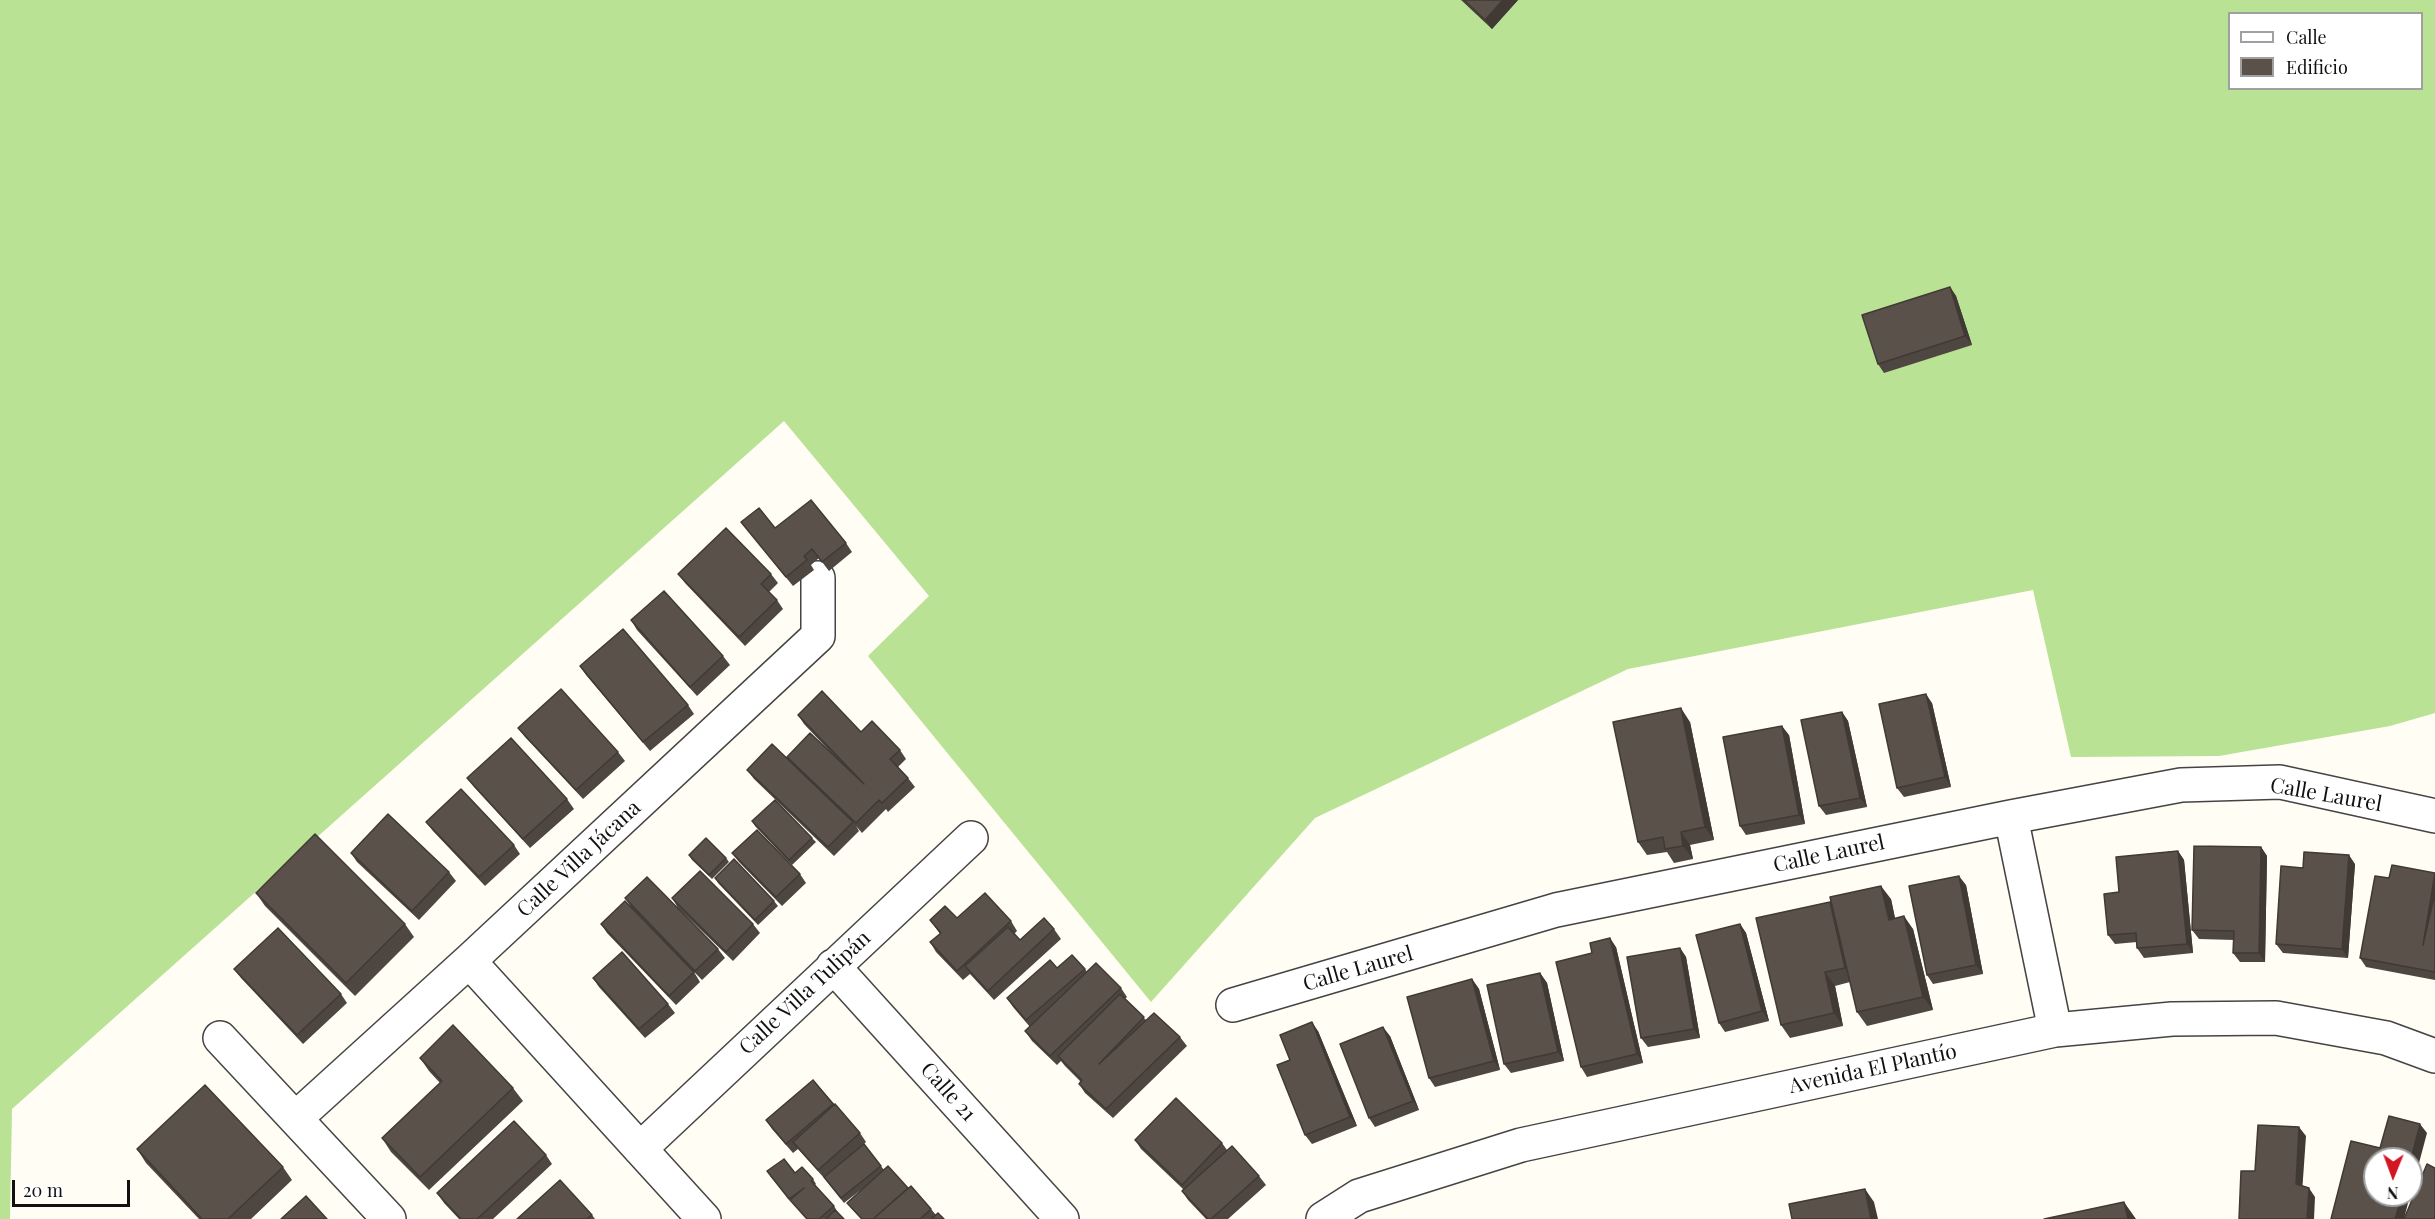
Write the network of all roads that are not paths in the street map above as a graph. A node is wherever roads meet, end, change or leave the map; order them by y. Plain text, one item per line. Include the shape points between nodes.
1 (818, 578) edge
2 (2011, 816) junction
3 (2435, 816) edge
4 (971, 838) dead end
5 (469, 961) junction
6 (833, 966) junction
7 (1233, 1005) dead end
8 (2055, 1030) junction
9 (220, 1038) dead end
10 (2435, 1056) edge
11 (296, 1118) junction
12 (640, 1149) junction
13 (390, 1219) edge
14 (704, 1219) edge
15 (1062, 1219) edge
16 (1323, 1219) edge

1 - 5 street, Calle Villa Jácana via 818,636
2 - 3 street, Calle Laurel via 2181,785 2280,782
2 - 7 street, Calle Laurel via 1556,910
2 - 8 street
4 - 6 street, Calle Villa Tulipán
5 - 11 street, Calle Villa Jácana
5 - 12 street
6 - 12 street, Calle Villa Tulipán
6 - 15 street, Calle 21
8 - 10 street, Avenida El Plantío via 2172,1019 2276,1018 2386,1038
8 - 16 street, Avenida El Plantío via 1521,1145 1359,1196
9 - 11 street
11 - 13 street
12 - 14 street

